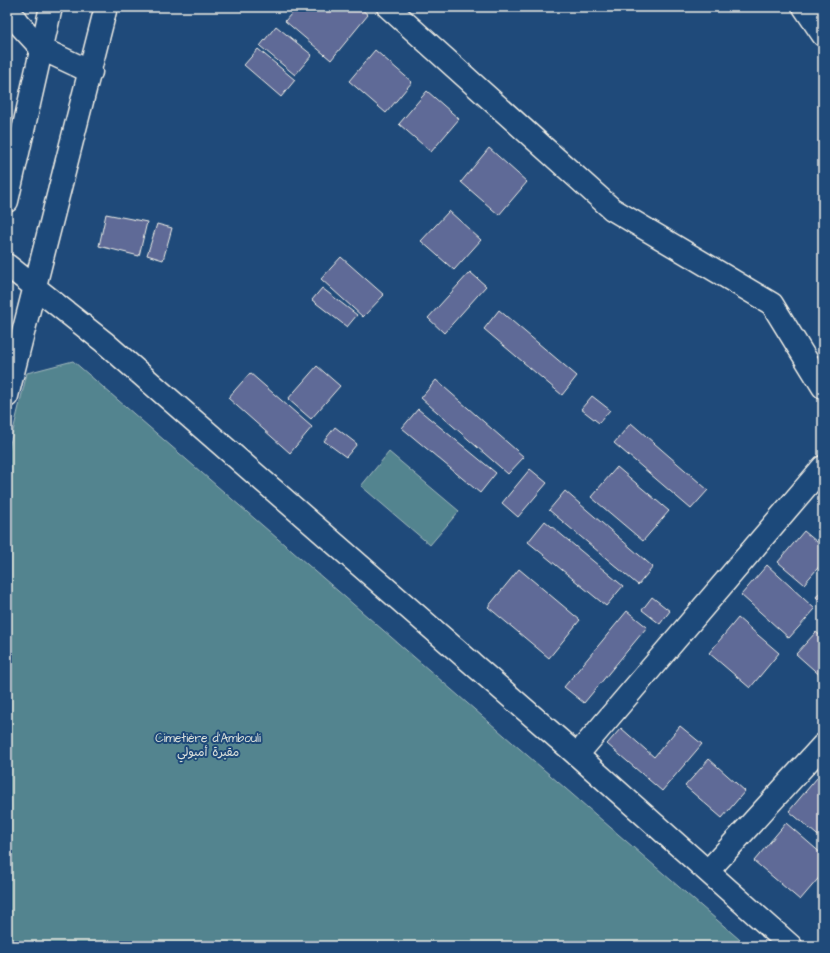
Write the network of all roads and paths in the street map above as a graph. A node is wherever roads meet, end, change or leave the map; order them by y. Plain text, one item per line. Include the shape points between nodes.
1 (7, 7) edge
2 (51, 7) edge
3 (106, 7) edge
4 (388, 7) edge
5 (804, 7) edge
6 (823, 35) edge
7 (42, 49) junction
8 (90, 72) junction
9 (7, 201) edge
10 (7, 265) edge
11 (35, 286) junction
12 (823, 387) edge
13 (7, 396) edge
14 (823, 468) edge
15 (823, 745) edge
16 (577, 755) junction
17 (708, 871) junction
18 (791, 946) edge

1 - 7 street
2 - 7 street
3 - 8 street
4 - 12 street via 612,209 772,304
5 - 6 street
7 - 8 street
7 - 9 street
8 - 11 street
10 - 11 street
11 - 13 street
11 - 16 street via 104,342
14 - 16 street
15 - 17 street
16 - 17 street
17 - 18 street

